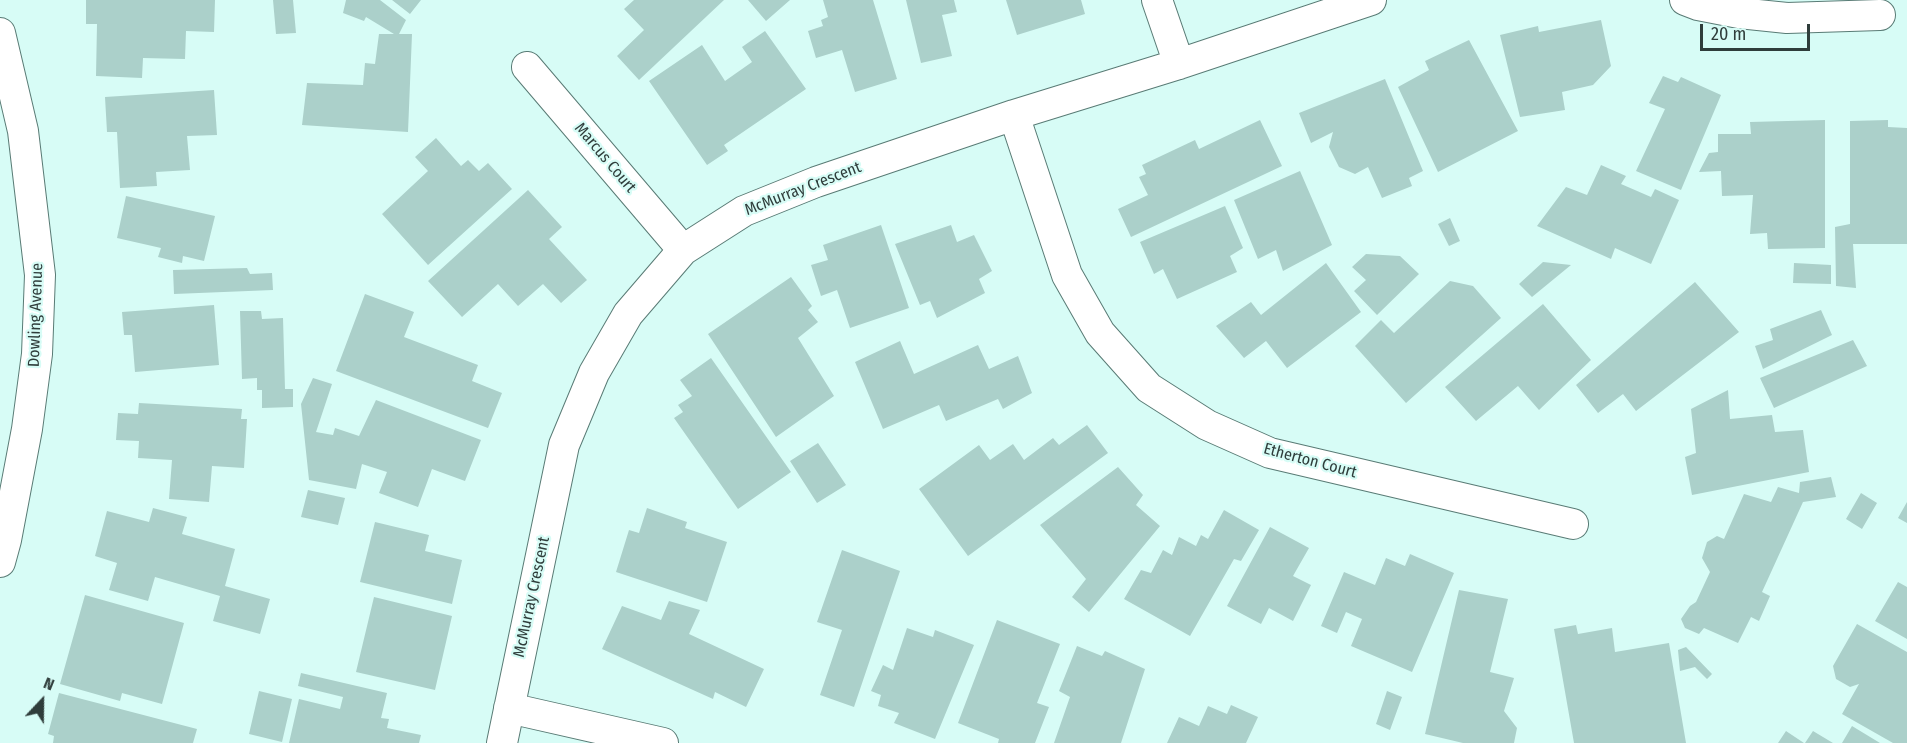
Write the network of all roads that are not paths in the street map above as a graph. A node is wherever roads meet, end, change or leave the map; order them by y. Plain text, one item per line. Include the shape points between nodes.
1 (1157, 0) edge
2 (1371, 0) edge
3 (1685, 0) edge
4 (1880, 15) dead end
5 (0, 33) edge
6 (1179, 64) junction
7 (527, 67) dead end
8 (1014, 115) junction
9 (683, 250) junction
10 (1573, 524) dead end
11 (0, 562) edge
12 (510, 708) junction
13 (502, 743) edge
14 (663, 743) edge

1 - 6 street
2 - 6 street, McMurray Crescent
3 - 4 street via 1739,13 1787,18
5 - 11 street, Dowling Avenue via 23,131 40,274 37,354 27,429
6 - 8 street, McMurray Crescent
7 - 9 street, Marcus Court
8 - 9 street, McMurray Crescent via 744,211
8 - 10 street, Etherton Court via 1067,275 1100,333 1149,388 1207,425 1270,453
9 - 12 street, McMurray Crescent via 628,314 594,373 564,445
12 - 13 street, McMurray Crescent
12 - 14 street

